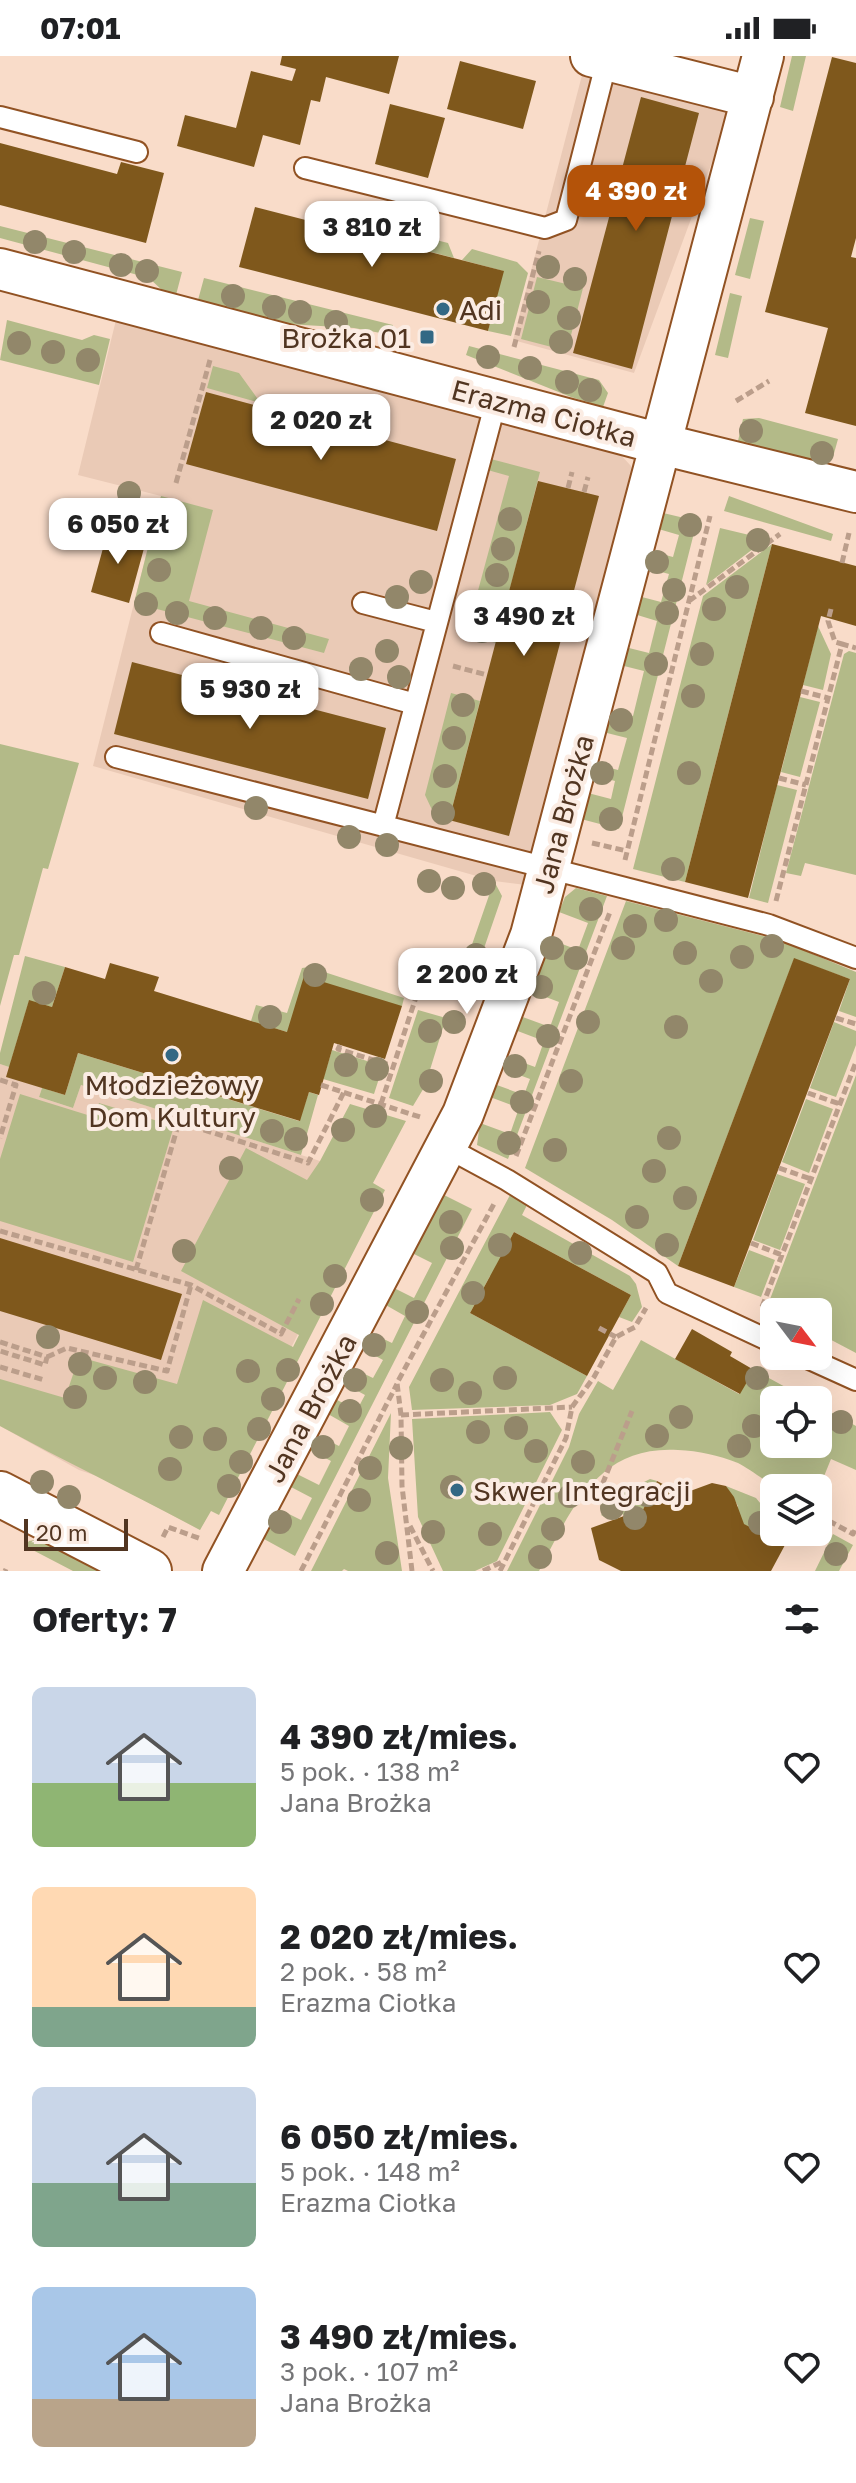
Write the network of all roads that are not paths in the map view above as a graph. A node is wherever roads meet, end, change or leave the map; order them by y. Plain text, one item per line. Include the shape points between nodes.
1 (763, 56) edge
2 (599, 58) edge
3 (753, 97) junction
4 (0, 117) edge
5 (137, 152) dead end
6 (305, 168) dead end
7 (0, 269) edge
8 (496, 401) junction
9 (661, 444) junction
10 (856, 492) edge
11 (363, 603) dead end
12 (436, 622) junction
13 (161, 633) dead end
14 (415, 704) junction
15 (116, 757) dead end
16 (383, 826) junction
17 (550, 869) junction
18 (856, 958) edge
19 (437, 1133) junction
20 (760, 1336) edge
21 (832, 1369) edge
22 (856, 1380) edge
23 (0, 1494) edge
24 (217, 1554) edge
25 (155, 1556) edge

1 - 3 street, Jana Brożka
2 - 3 street
2 - 6 lane via 566,220 545,228
3 - 9 street, Jana Brożka
4 - 5 lane
7 - 8 street, Erazma Ciołka
8 - 9 street, Erazma Ciołka
8 - 12 lane
9 - 10 street, Erazma Ciołka
9 - 17 street, Jana Brożka
11 - 12 lane
12 - 14 lane
13 - 14 lane
14 - 16 lane
15 - 16 lane
16 - 17 lane
17 - 18 lane via 769,925
17 - 19 street, Jana Brożka via 531,935 463,1114
19 - 20 lane via 657,1273 667,1293
19 - 24 street, Jana Brożka
21 - 22 lane
23 - 25 street

